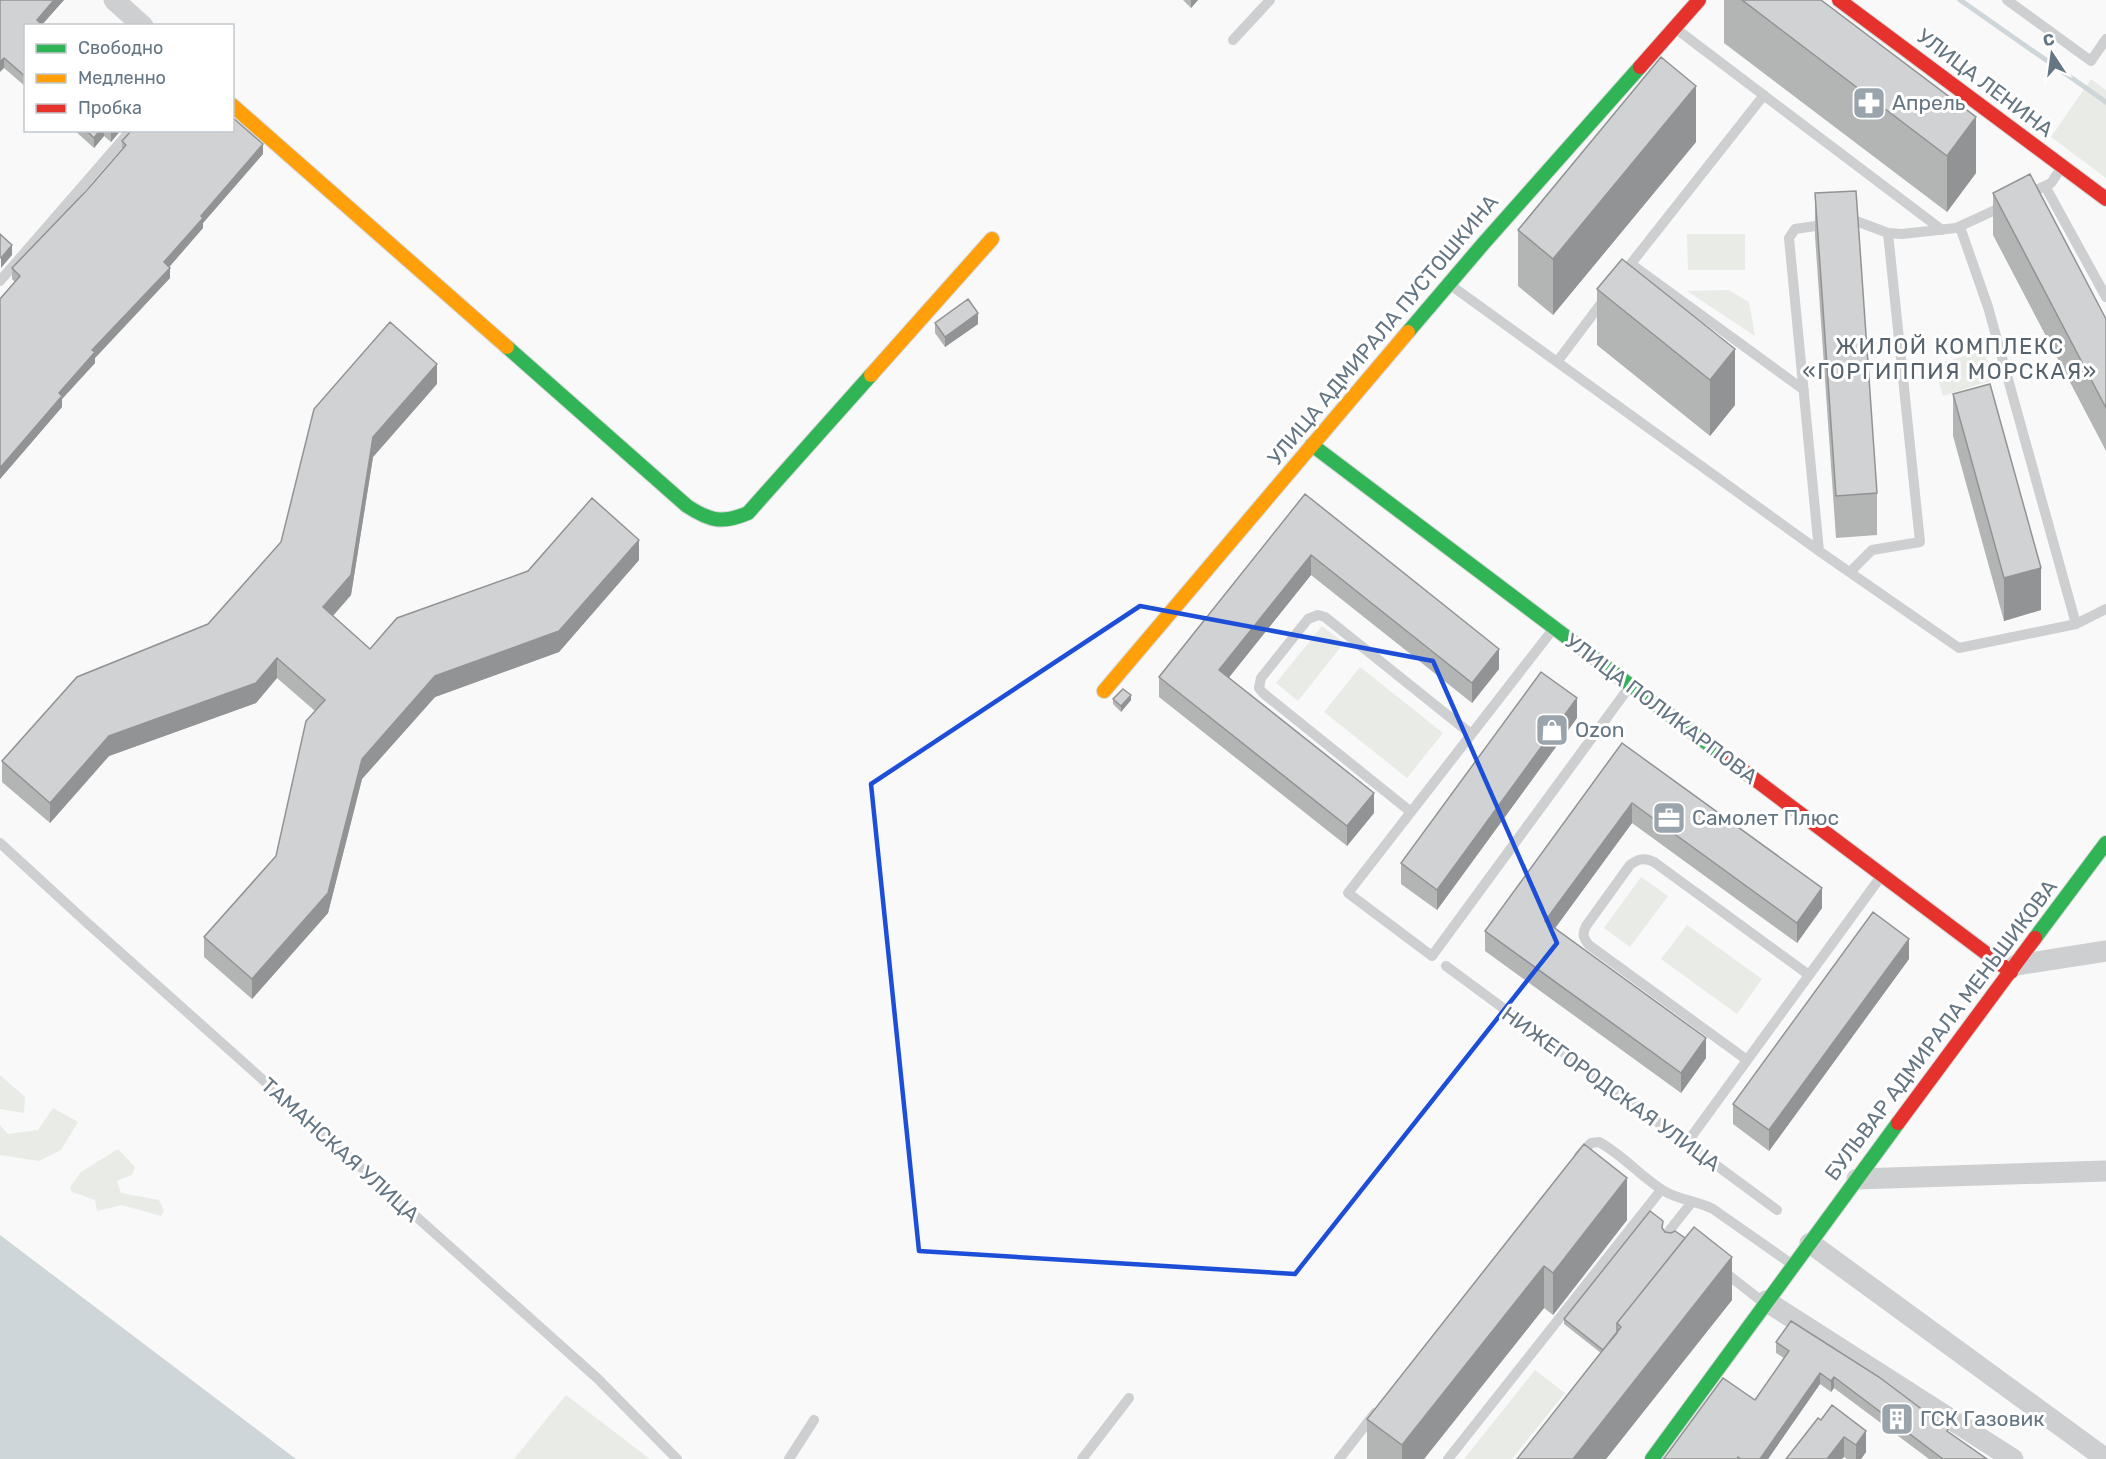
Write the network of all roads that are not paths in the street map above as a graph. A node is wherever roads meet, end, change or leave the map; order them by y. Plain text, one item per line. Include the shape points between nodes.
1 (114, 0) edge
2 (1270, 0) edge
3 (1699, 0) edge
4 (1839, 0) edge
5 (2007, 0) edge
6 (141, 24) edge
7 (1675, 27) junction
8 (1233, 40) dead end
9 (2105, 42) edge
10 (1764, 95) junction
11 (234, 107) edge
12 (129, 132) edge
13 (2062, 167) junction
14 (2045, 186) junction
15 (2106, 200) edge
16 (1960, 227) junction
17 (1942, 230) junction
18 (1888, 233) junction
19 (992, 239) dead end
20 (1631, 264) junction
21 (0, 281) edge
22 (1449, 284) junction
23 (2106, 297) edge
24 (1557, 362) junction
25 (1804, 390) junction
26 (1312, 446) junction
27 (1819, 551) junction
28 (1850, 572) junction
29 (2106, 609) edge
30 (2076, 624) junction
31 (1554, 628) junction
32 (1630, 686) junction
33 (1104, 691) dead end
34 (1471, 734) junction
35 (1411, 812) junction
36 (0, 843) edge
37 (2106, 843) edge
38 (1882, 875) junction
39 (2106, 951) edge
40 (1446, 966) dead end
41 (2013, 969) junction
42 (1809, 975) junction
43 (1747, 1060) junction
44 (1686, 1144) junction
45 (1572, 1165) edge
46 (2106, 1171) edge
47 (1857, 1179) junction
48 (1661, 1190) junction
49 (1692, 1202) junction
50 (1777, 1210) dead end
51 (1669, 1231) edge
52 (1810, 1243) junction
53 (1712, 1262) edge
54 (1793, 1265) junction
55 (1765, 1302) junction
56 (1129, 1398) dead end
57 (1381, 1406) edge
58 (813, 1420) dead end
59 (677, 1459) edge
60 (789, 1459) edge
61 (1082, 1459) edge
62 (1339, 1459) edge
63 (1448, 1459) edge
64 (1652, 1459) edge
65 (2013, 1459) edge
66 (2106, 1459) edge

1 - 6 street
2 - 8 lane
3 - 7 street, УЛИЦА АДМИРАЛА ПУСТОШКИНА
4 - 13 street, УЛИЦА ЛЕНИНА
5 - 9 lane via 2091,61
7 - 10 lane
7 - 22 street, УЛИЦА АДМИРАЛА ПУСТОШКИНА
10 - 17 lane
10 - 20 lane
11 - 19 street via 687,506 714,521 731,521 747,513
12 - 21 lane
13 - 14 lane
13 - 15 street, УЛИЦА ЛЕНИНА
14 - 16 lane
14 - 23 lane
16 - 17 lane
16 - 30 lane via 1988,307
17 - 18 lane
18 - 25 lane via 1856,221 1802,227 1791,233
18 - 28 lane via 1920,542 1872,550
20 - 24 lane
20 - 25 lane
22 - 24 lane
22 - 26 street, УЛИЦА АДМИРАЛА ПУСТОШКИНА
24 - 27 lane
25 - 27 lane
26 - 31 street, УЛИЦА ПОЛИКАРПОВА
26 - 33 street, УЛИЦА АДМИРАЛА ПУСТОШКИНА
27 - 28 lane
28 - 30 lane via 1959,648
29 - 30 lane
31 - 32 street, УЛИЦА ПОЛИКАРПОВА
31 - 34 lane
32 - 35 lane via 1432,956 1348,893
32 - 38 street, УЛИЦА ПОЛИКАРПОВА
34 - 35 lane
34 - 35 lane via 1318,615 1308,619 1261,678 1259,688 1263,693
36 - 59 lane, ТАМАНСКАЯ УЛИЦА via 597,1378
37 - 41 street, БУЛЬВАР АДМИРАЛА МЕНЬШИКОВА
38 - 41 street, УЛИЦА ПОЛИКАРПОВА
38 - 42 lane
39 - 41 street
40 - 44 lane, НИЖЕГОРОДСКАЯ УЛИЦА
41 - 47 street, БУЛЬВАР АДМИРАЛА МЕНЬШИКОВА
42 - 43 lane
42 - 43 lane via 1647,859 1630,865 1617,882 1586,926 1584,939
43 - 44 lane
44 - 50 lane, НИЖЕГОРОДСКАЯ УЛИЦА
45 - 48 lane via 1586,1147 1599,1142
46 - 47 street
47 - 52 street, БУЛЬВАР АДМИРАЛА МЕНЬШИКОВА
48 - 49 lane
48 - 63 lane
49 - 51 lane
49 - 54 lane via 1713,1209
52 - 54 street, БУЛЬВАР АДМИРАЛА МЕНЬШИКОВА
52 - 66 street
53 - 55 lane
54 - 55 street, БУЛЬВАР АДМИРАЛА МЕНЬШИКОВА
55 - 64 street, БУЛЬВАР АДМИРАЛА МЕНЬШИКОВА
55 - 65 street
56 - 61 lane
57 - 62 lane
58 - 60 lane

